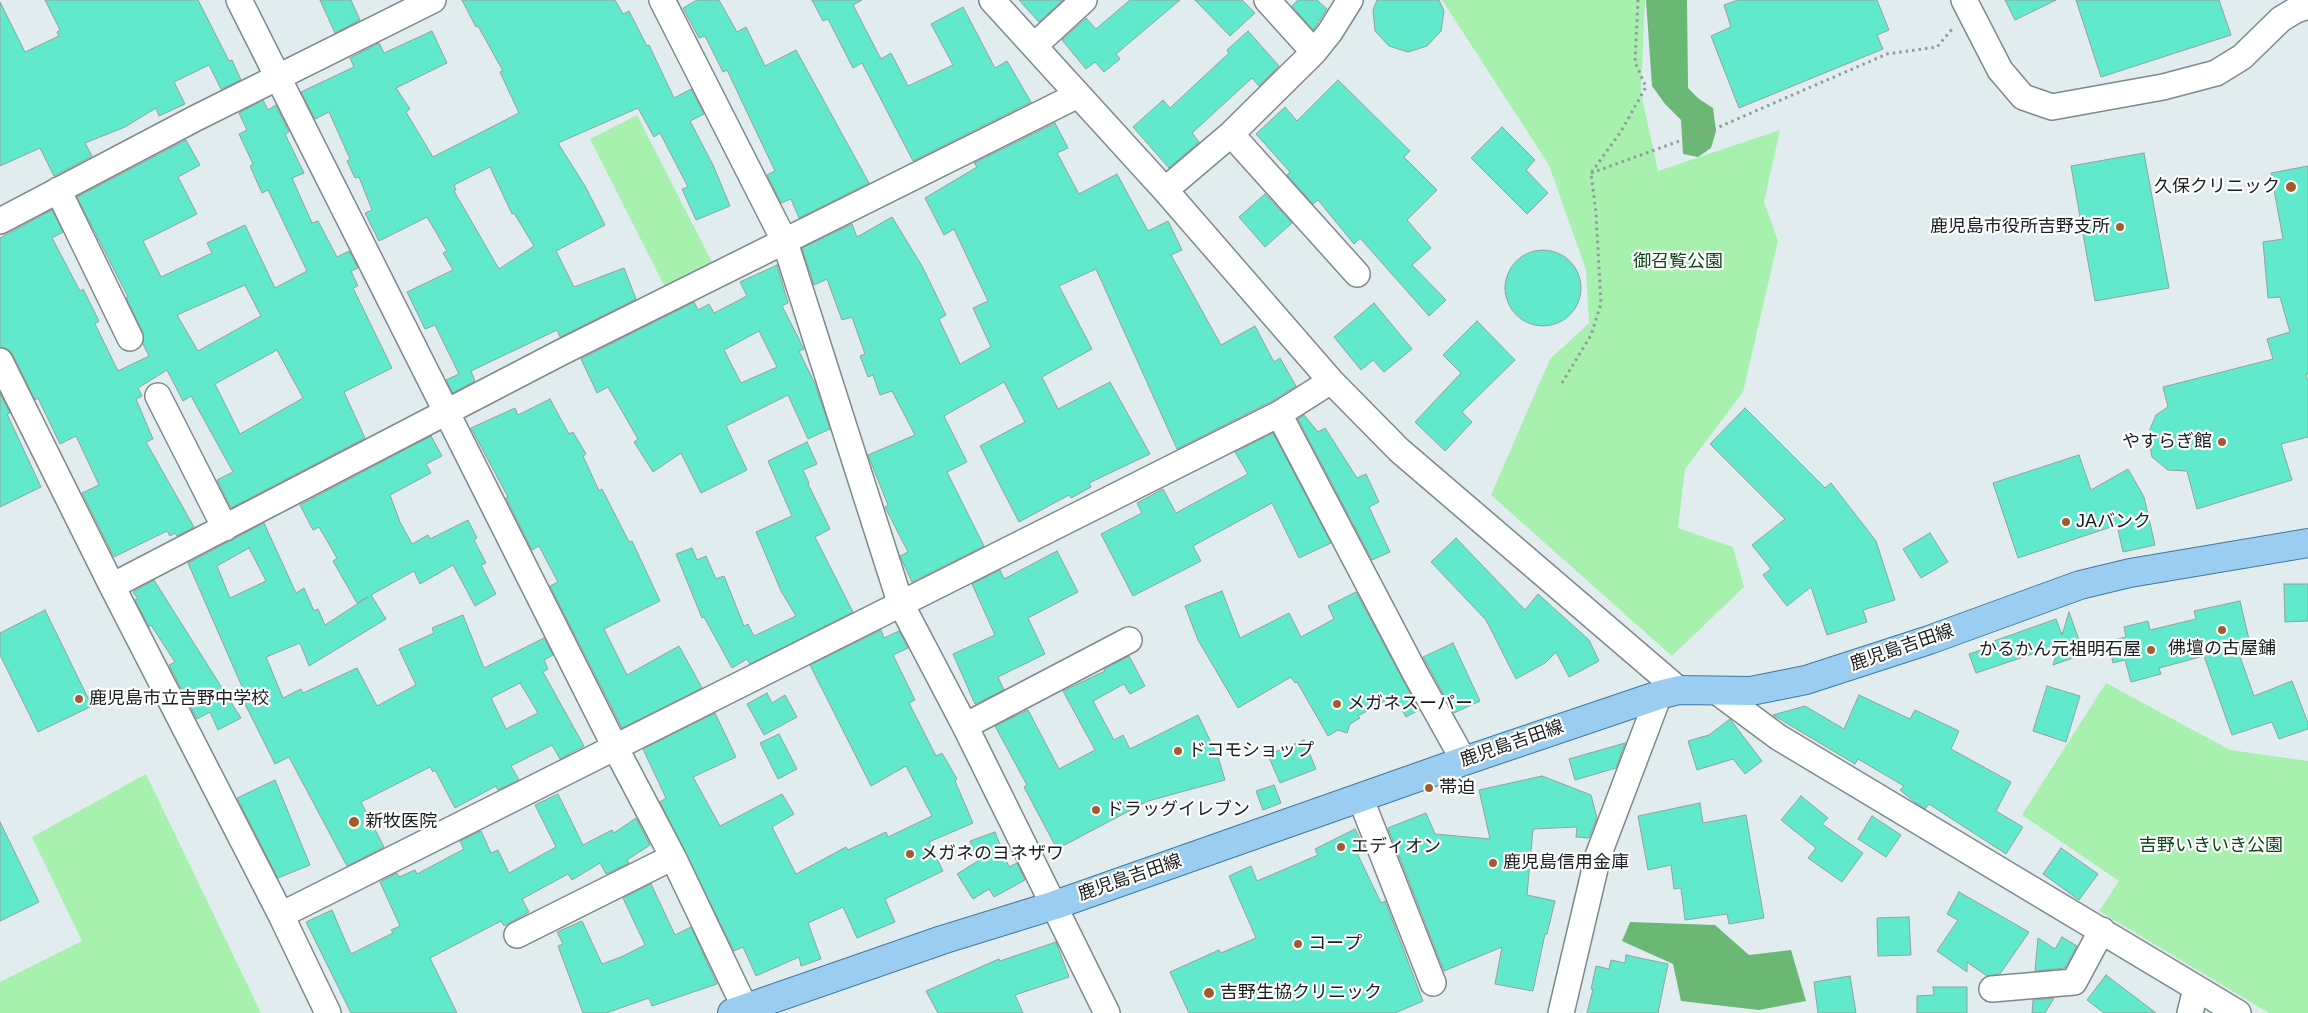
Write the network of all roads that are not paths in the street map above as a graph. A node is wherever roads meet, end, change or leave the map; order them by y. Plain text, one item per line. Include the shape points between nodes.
1 (239, 0) edge
2 (433, 0) edge
3 (662, 0) edge
4 (992, 0) edge
5 (1084, 0) edge
6 (1267, 0) edge
7 (1350, 0) edge
8 (1966, 4) edge
9 (2308, 6) edge
10 (1034, 46) junction
11 (1314, 52) junction
12 (279, 78) junction
13 (1078, 94) junction
14 (1231, 134) junction
15 (58, 190) junction
16 (1165, 190) junction
17 (0, 220) edge
18 (785, 242) junction
19 (1357, 274) dead end
20 (130, 338) dead end
21 (0, 360) edge
22 (1331, 381) junction
23 (158, 396) dead end
24 (446, 414) junction
25 (1279, 414) junction
26 (225, 528) junction
27 (2308, 543) edge
28 (112, 586) junction
29 (900, 602) junction
30 (1129, 640) dead end
31 (1716, 691) junction
32 (1669, 693) junction
33 (966, 726) junction
34 (615, 746) junction
35 (1464, 761) junction
36 (1360, 797) junction
37 (673, 857) junction
38 (1055, 904) junction
39 (281, 915) junction
40 (2102, 930) junction
41 (517, 935) dead end
42 (1433, 983) dead end
43 (1992, 989) dead end
44 (2196, 989) junction
45 (739, 1011) edge
46 (328, 1013) edge
47 (1108, 1013) edge
48 (1561, 1013) edge
49 (2190, 1013) edge
50 (2238, 1013) edge

1 - 12 street
2 - 12 street
3 - 18 street
4 - 10 street
5 - 10 street
6 - 11 street
7 - 11 street
8 - 9 street via 2000,70 2023,97 2052,108 2163,87 2216,73 2242,57 2281,19
10 - 13 street
11 - 14 street
12 - 15 street
12 - 24 street
13 - 16 street
13 - 18 street
14 - 16 street
14 - 19 street
15 - 17 street
15 - 20 street
16 - 22 street
18 - 24 street via 560,353
18 - 29 street
21 - 28 street
22 - 25 street
22 - 32 street via 1399,450
23 - 26 street
24 - 26 street
24 - 34 street
25 - 29 street
25 - 35 street
26 - 28 street
27 - 31 main road, 鹿児島吉田線 via 2130,572 2080,585 1806,680 1751,691
28 - 39 street
29 - 33 street
29 - 34 street
30 - 33 street
31 - 32 main road, 鹿児島吉田線
31 - 40 street via 1778,737
32 - 35 main road, 鹿児島吉田線
32 - 48 street via 1598,856
33 - 38 street
34 - 37 street
34 - 39 street
35 - 36 main road, 鹿児島吉田線
36 - 38 main road, 鹿児島吉田線
36 - 42 street
37 - 41 street
37 - 45 street
38 - 45 main road, 鹿児島吉田線
38 - 47 street
39 - 46 street
40 - 43 street via 2074,982
40 - 44 street
44 - 49 street
44 - 50 street

